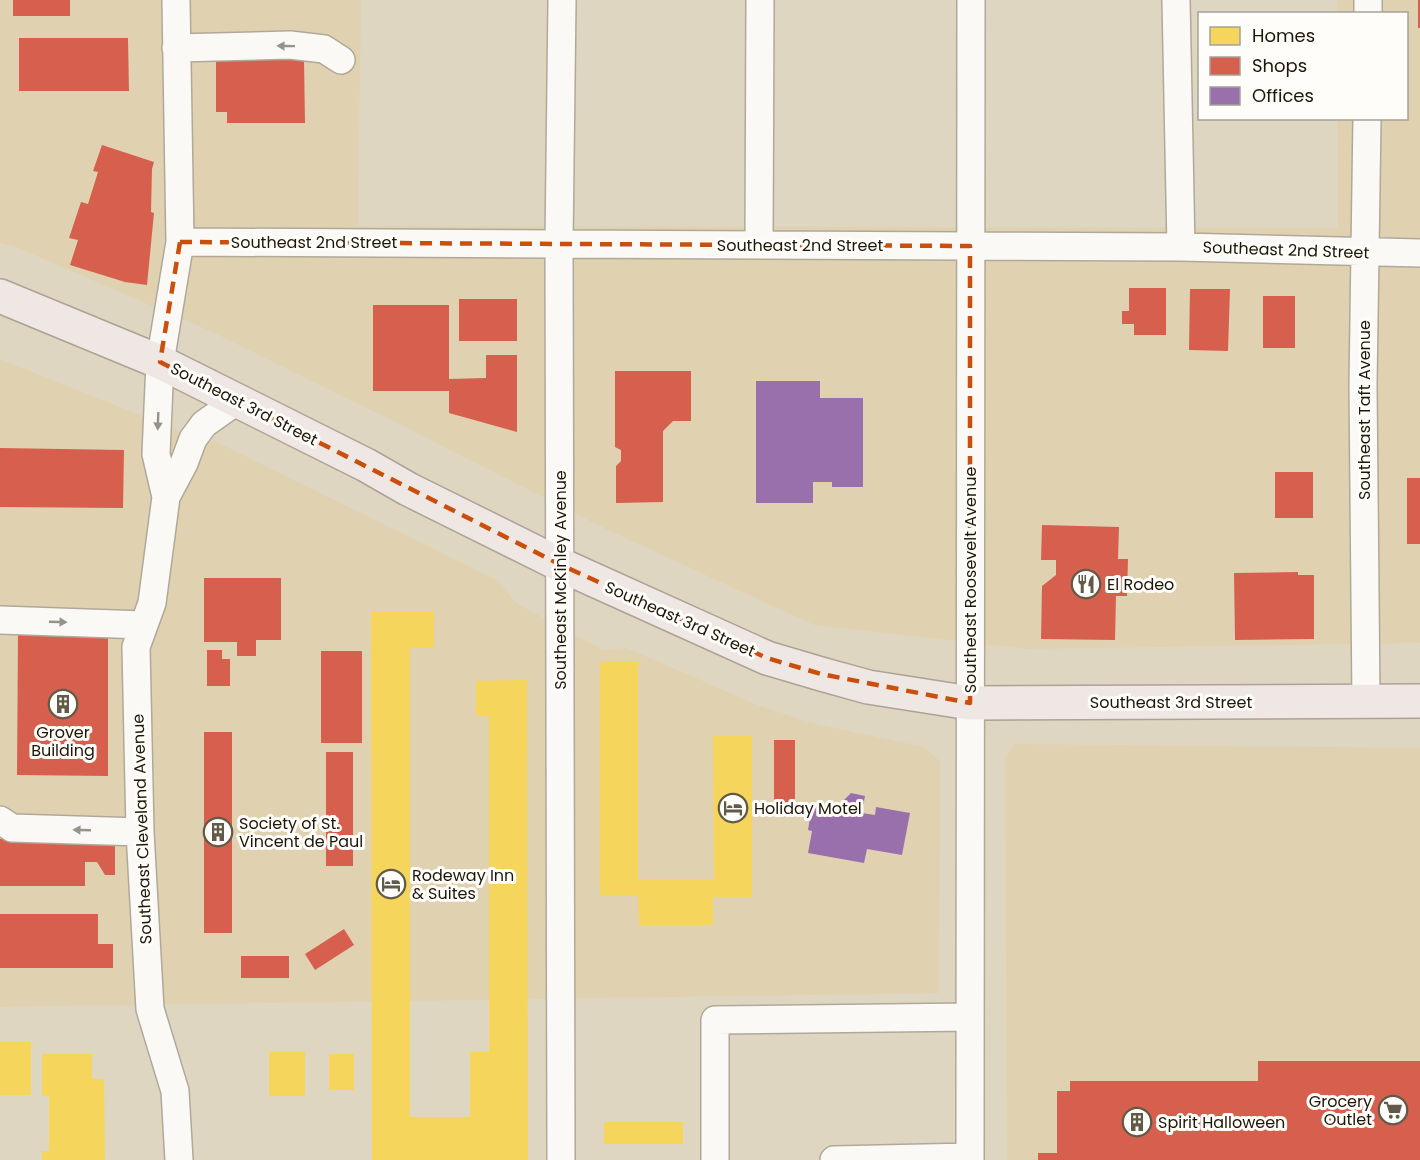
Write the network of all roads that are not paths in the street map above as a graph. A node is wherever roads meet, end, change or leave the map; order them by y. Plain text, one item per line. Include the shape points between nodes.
1 (176, 0) edge
2 (562, 0) edge
3 (760, 0) edge
4 (971, 0) edge
5 (1176, 0) edge
6 (176, 48) junction
7 (341, 60) dead end
8 (1367, 120) edge
9 (180, 242) junction
10 (559, 243) junction
11 (759, 244) junction
12 (970, 246) junction
13 (1181, 247) junction
14 (1365, 253) junction
15 (1420, 253) edge
16 (0, 296) edge
17 (160, 362) junction
18 (238, 400) junction
19 (166, 497) junction
20 (561, 565) junction
21 (0, 620) edge
22 (144, 625) junction
23 (1366, 701) junction
24 (1420, 701) edge
25 (970, 703) junction
26 (0, 820) edge
27 (140, 832) junction
28 (970, 1017) junction
29 (970, 1159) edge
30 (179, 1160) edge
31 (561, 1160) edge
32 (716, 1160) edge
33 (834, 1160) edge

1 - 6 street, Southeast Cleveland Avenue
2 - 10 street, Southeast McKinley Avenue
3 - 11 street
4 - 12 street, Southeast Roosevelt Avenue
5 - 13 street
7 -> 6 street via 324,49 290,45
6 - 9 street, Southeast Cleveland Avenue
8 - 14 street, Southeast Taft Avenue
9 - 10 street, Southeast 2nd Street
9 - 17 street, Southeast Cleveland Avenue
10 - 11 street, Southeast 2nd Street
10 - 20 street, Southeast McKinley Avenue
11 - 12 street, Southeast 2nd Street
12 - 13 street, Southeast 2nd Street
12 - 25 street, Southeast Roosevelt Avenue
13 - 14 street, Southeast 2nd Street
14 - 15 street, Southeast 2nd Street
14 - 23 street, Southeast Taft Avenue
16 - 17 main road, Southeast 3rd Street
17 - 18 main road, Southeast 3rd Street
17 -> 19 street, Southeast Cleveland Avenue via 156,454
18 - 19 street, Southeast Cleveland Avenue via 204,424
18 - 20 main road, Southeast 3rd Street
19 - 22 street, Southeast Cleveland Avenue via 152,603
20 - 25 main road, Southeast 3rd Street via 767,658 868,687
20 - 31 street, Southeast McKinley Avenue
21 -> 22 street
22 - 27 street, Southeast Cleveland Avenue via 136,647
23 - 24 main road, Southeast 3rd Street
23 - 25 main road, Southeast 3rd Street
25 - 28 street, Southeast Roosevelt Avenue
27 -> 26 street via 12,828
27 - 30 street, Southeast Cleveland Avenue via 150,1009 175,1091
28 - 29 street, Southeast Roosevelt Avenue
28 - 32 street via 715,1020
29 - 33 street

